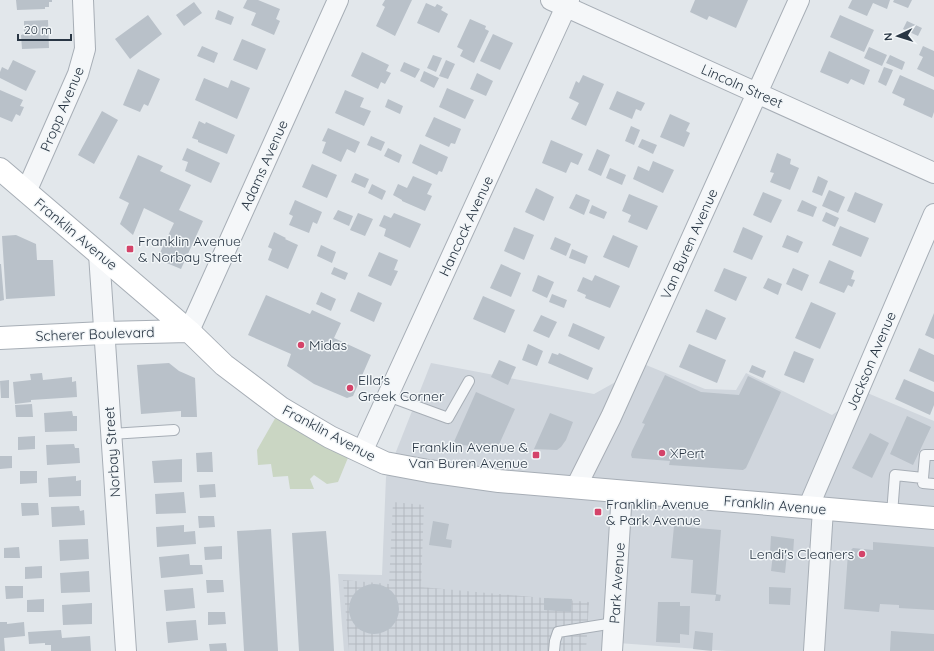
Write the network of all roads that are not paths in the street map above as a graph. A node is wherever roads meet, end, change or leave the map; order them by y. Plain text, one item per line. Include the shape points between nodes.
1 (82, 0) edge
2 (338, 0) edge
3 (799, 0) edge
4 (562, 2) edge
5 (757, 93) junction
6 (0, 169) edge
7 (934, 173) edge
8 (26, 192) junction
9 (934, 214) edge
10 (99, 254) junction
11 (189, 331) junction
12 (104, 333) junction
13 (0, 338) edge
14 (469, 381) dead end
15 (388, 396) junction
16 (174, 430) dead end
17 (111, 434) junction
18 (362, 452) junction
19 (934, 455) edge
20 (923, 478) junction
21 (934, 484) edge
22 (576, 487) junction
23 (622, 491) junction
24 (815, 508) junction
25 (892, 514) junction
26 (934, 518) edge
27 (614, 623) junction
28 (126, 651) edge
29 (554, 651) edge
30 (612, 651) edge
31 (814, 651) edge

1 - 8 street, Propp Avenue via 85,49 82,64
2 - 11 street, Adams Avenue
3 - 5 street, Van Buren Avenue
4 - 5 street, Lincoln Street
4 - 15 street, Hancock Avenue
5 - 7 street, Lincoln Street
5 - 22 street, Van Buren Avenue via 611,418
6 - 8 main road, Franklin Avenue
8 - 10 main road, Franklin Avenue
9 - 24 street, Jackson Avenue
10 - 11 main road, Franklin Avenue
10 - 12 street, Norbay Street
11 - 12 main road, Scherer Boulevard
11 - 18 main road, Franklin Avenue via 224,365 281,408 330,437
12 - 13 main road, Scherer Boulevard
12 - 17 street, Norbay Street
14 - 15 lane via 448,418
15 - 18 street, Hancock Avenue
16 - 17 lane
17 - 28 street, Norbay Street
18 - 22 main road, Franklin Avenue via 385,463 428,471 499,481
19 - 20 lane via 925,455
20 - 21 lane via 923,483
20 - 25 lane via 895,475
22 - 23 main road, Franklin Avenue
23 - 24 main road, Franklin Avenue
23 - 27 street, Park Avenue
24 - 25 main road, Franklin Avenue
24 - 31 street, Jackson Avenue
25 - 26 main road, Franklin Avenue
27 - 29 lane via 558,632
27 - 30 street, Park Avenue

